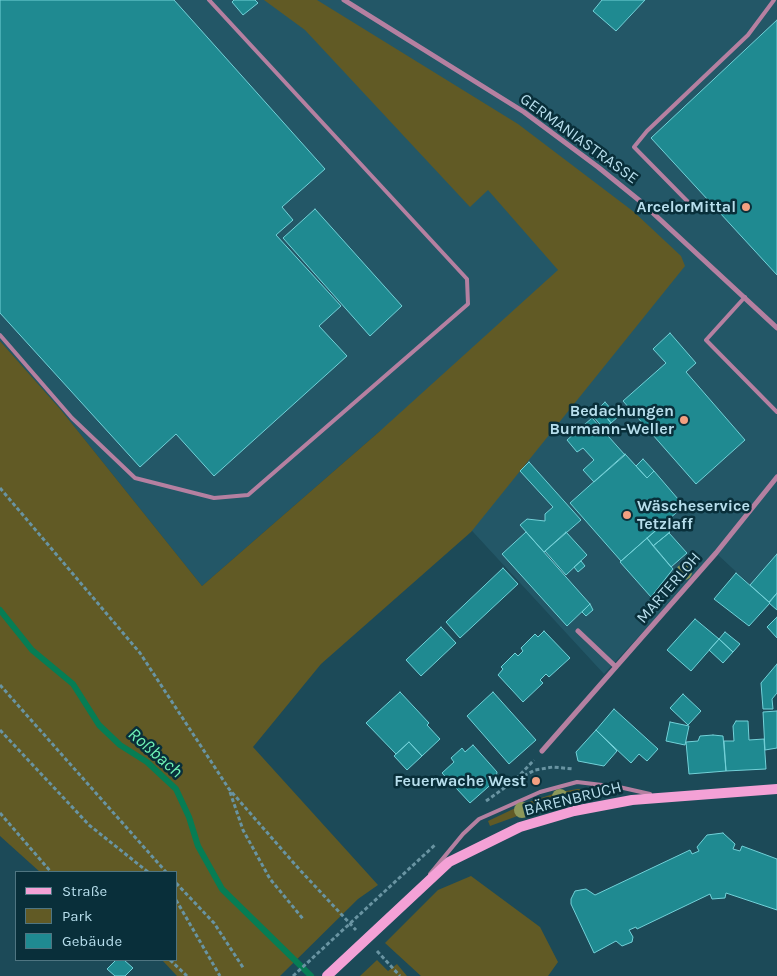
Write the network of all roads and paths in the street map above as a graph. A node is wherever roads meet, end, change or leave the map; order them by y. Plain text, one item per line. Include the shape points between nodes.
1 (210, 0) edge
2 (344, 0) edge
3 (774, 0) edge
4 (693, 207) dead end
5 (744, 297) junction
6 (777, 328) edge
7 (0, 335) edge
8 (777, 412) edge
9 (777, 477) edge
10 (0, 488) edge
11 (578, 630) dead end
12 (616, 667) junction
13 (0, 685) edge
14 (0, 730) edge
15 (542, 751) joint
16 (514, 781) dead end
17 (229, 789) junction
18 (777, 789) edge
19 (661, 797) junction
20 (0, 813) edge
21 (49, 871) edge
22 (147, 871) edge
23 (163, 871) edge
24 (178, 885) edge
25 (420, 888) junction
26 (178, 903) edge
27 (345, 918) dead end
28 (304, 920) dead end
29 (382, 943) dead end
30 (322, 949) dead end
31 (375, 949) junction
32 (368, 956) dead end
33 (171, 961) edge
34 (244, 969) dead end
35 (187, 976) edge
36 (220, 976) edge
37 (293, 976) edge
38 (327, 976) edge
39 (400, 976) edge

1 - 7 lane via 467,279 468,304 248,495 214,498 135,478 72,418
2 - 5 street, GERMANIASTRASSE via 524,112 640,201
3 - 4 lane via 748,35 634,147
5 - 6 street, GERMANIASTRASSE
5 - 8 lane via 706,340
9 - 12 street, MARTERLOH via 716,553
10 - 17 path via 140,652
11 - 12 street
12 - 15 street, MARTERLOH
13 - 23 path
14 - 22 path via 90,825
15 - 16 path
17 - 27 path
17 - 28 path via 243,830 270,879
18 - 19 main road, BÄRENBRUCH
19 - 25 main road, BÄRENBRUCH via 574,811 503,835 449,862
19 - 25 lane, BÄRENBRUCH via 577,782 540,792 479,819 441,859
20 - 21 path
24 - 34 path via 214,923
25 - 38 main road, BÄRENBRUCH
26 - 36 path
29 - 31 path
30 - 37 path
31 - 32 path
31 - 39 path
33 - 35 path

